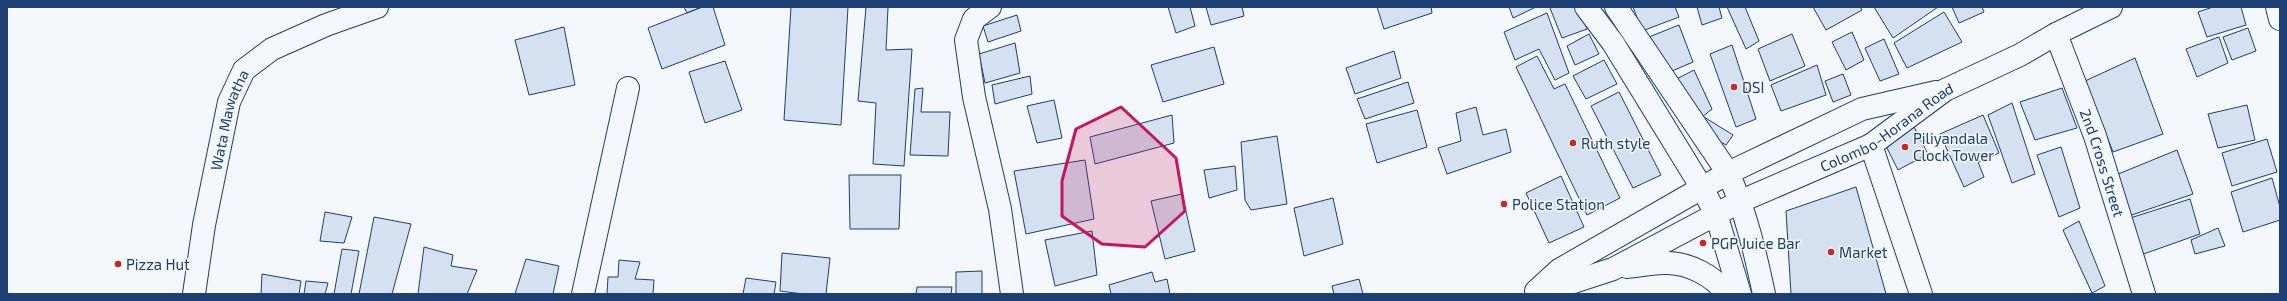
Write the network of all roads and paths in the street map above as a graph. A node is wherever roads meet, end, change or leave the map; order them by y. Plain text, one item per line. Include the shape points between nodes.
1 (377, 7) edge
2 (990, 7) edge
3 (1586, 7) edge
4 (1616, 7) edge
5 (2111, 7) edge
6 (2277, 7) edge
7 (2280, 19) edge
8 (2056, 34) junction
9 (628, 88) dead end
10 (1945, 90) junction
11 (1871, 145) junction
12 (1728, 173) junction
13 (1702, 188) junction
14 (1741, 201) junction
15 (1716, 214) junction
16 (1613, 269) junction
17 (194, 294) edge
18 (583, 294) edge
19 (1012, 294) edge
20 (1532, 294) edge
21 (1537, 294) edge
22 (1728, 294) edge
23 (1740, 294) edge
24 (1764, 294) edge
25 (1921, 294) edge
26 (2144, 294) edge

1 - 17 main road, Wata Mawatha via 326,25 272,49 244,70 230,102 204,225
2 - 19 main road via 974,19 966,40 974,97 1000,209
3 - 13 main road via 1613,43
4 - 12 main road
5 - 8 main road
6 - 7 main road
8 - 10 main road via 2020,55
8 - 26 main road, 2nd Cross Street via 2095,136
9 - 18 main road
10 - 11 main road, Colombo-Horana Road
10 - 12 main road, Colombo-Horana Road via 1862,109
11 - 14 main road, Colombo-Horana Road
11 - 25 main road
12 - 13 main road, Colombo-Horana Road
12 - 14 main road
13 - 15 main road
13 - 20 main road, Colombo-Horana Road via 1559,270
14 - 15 main road, Colombo-Horana Road
14 - 24 main road via 1752,236
15 - 16 main road, Colombo-Horana Road
15 - 23 main road
16 - 21 main road, Colombo-Horana Road
16 - 22 main road via 1666,262 1695,269 1720,284

